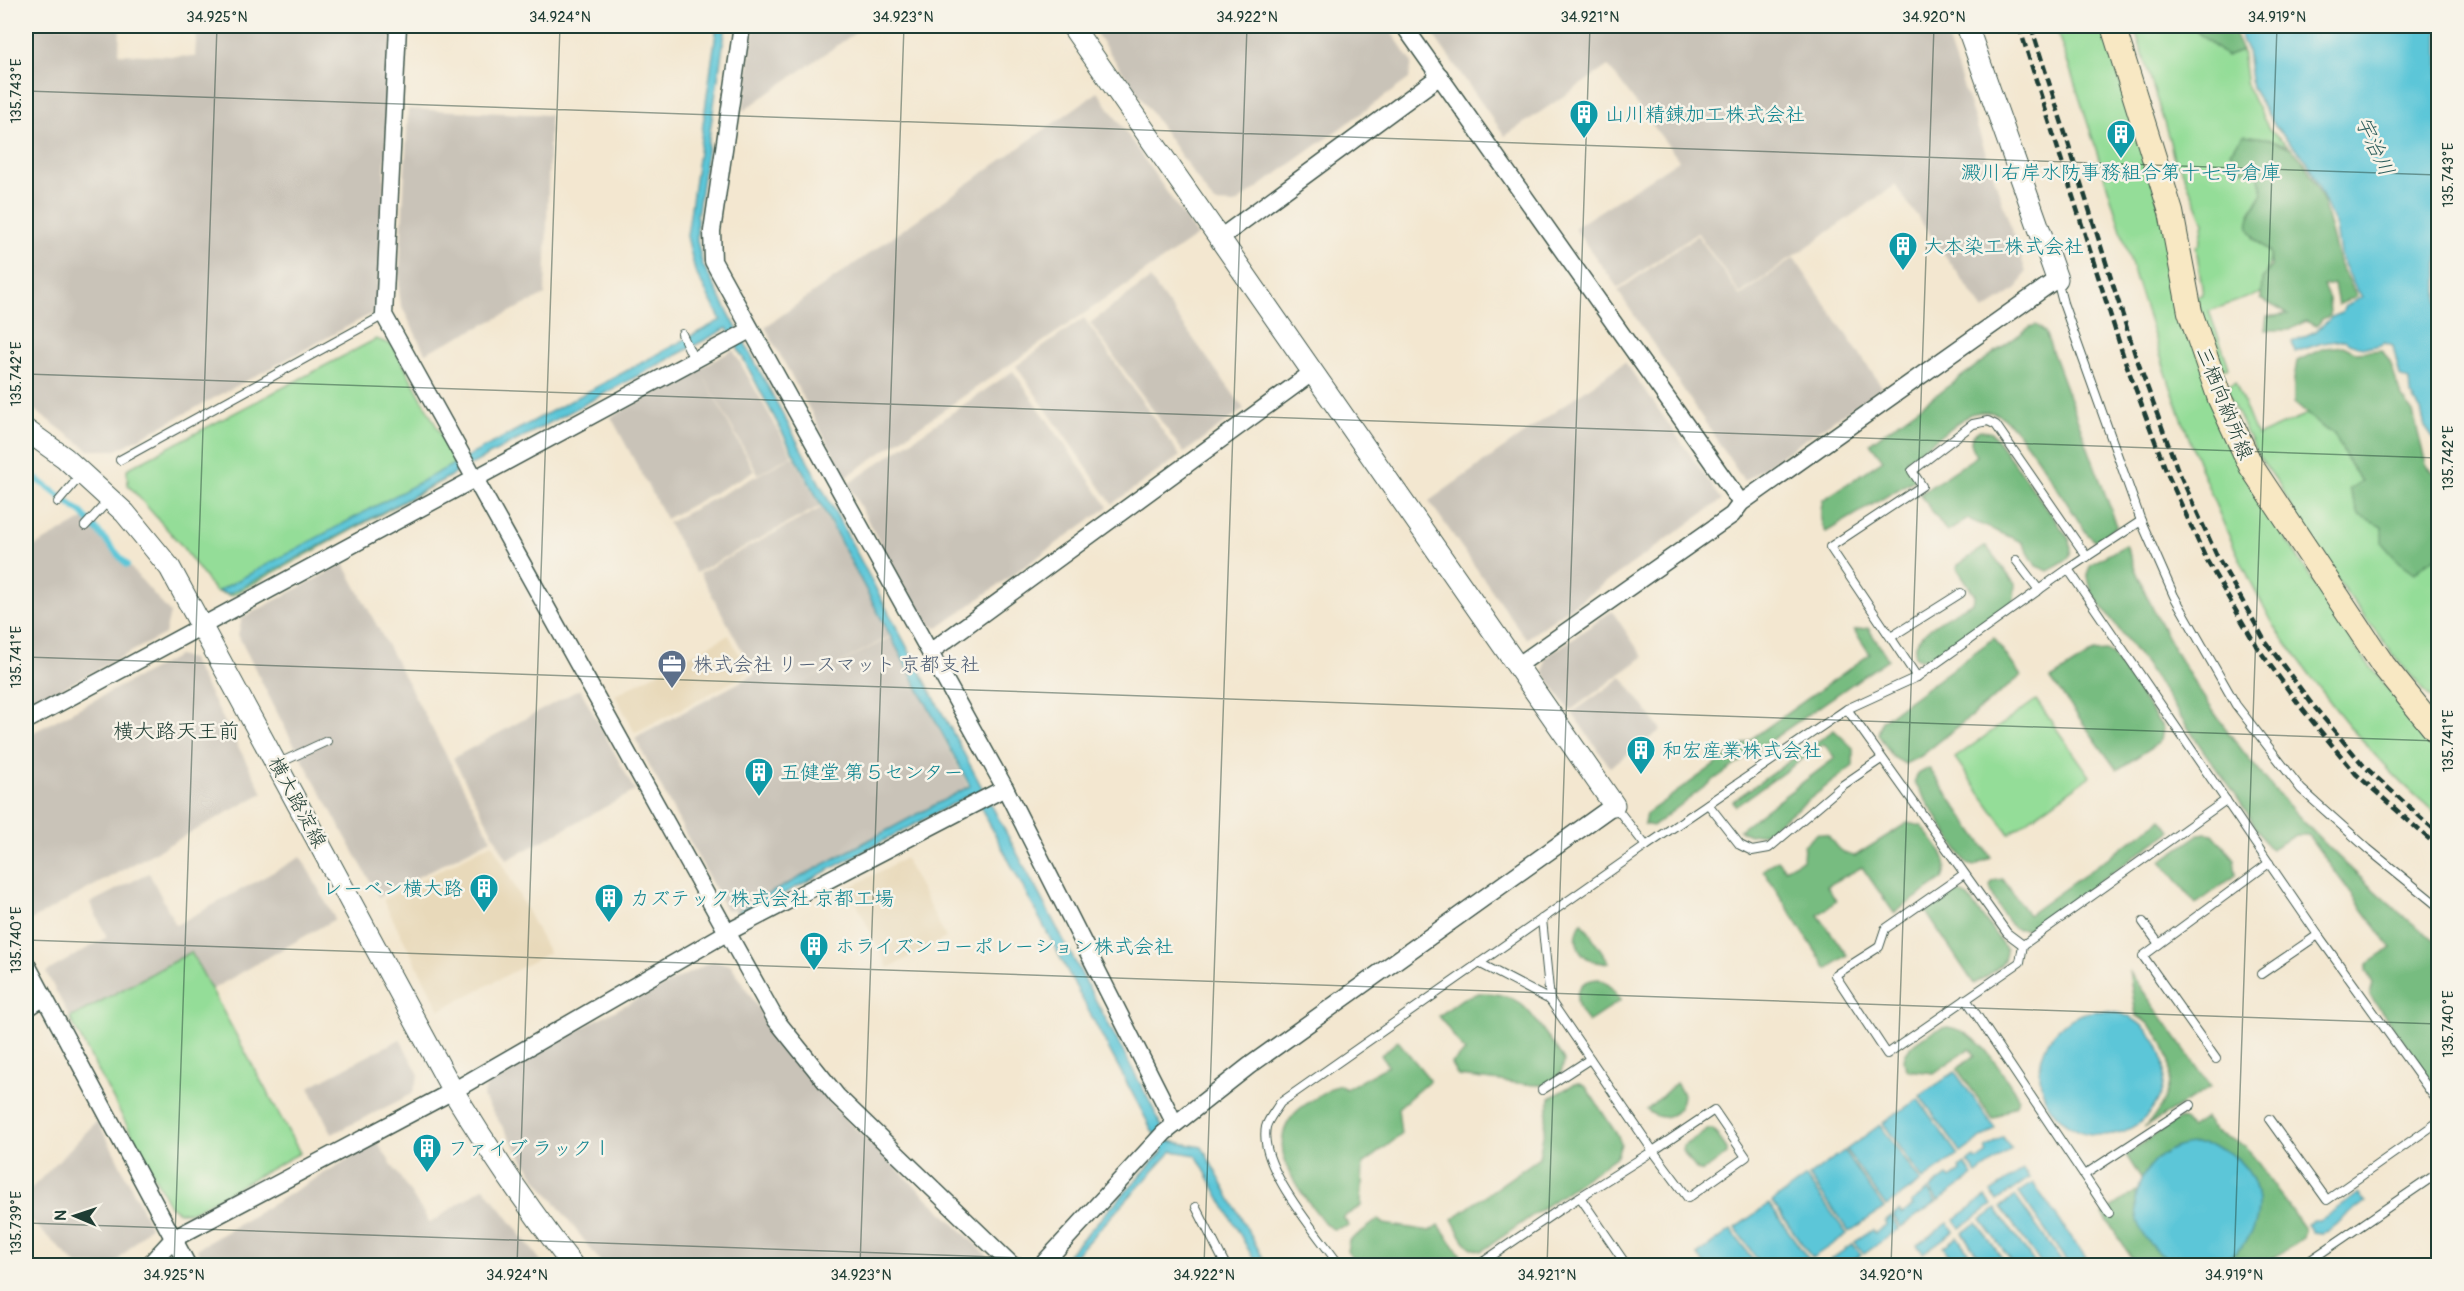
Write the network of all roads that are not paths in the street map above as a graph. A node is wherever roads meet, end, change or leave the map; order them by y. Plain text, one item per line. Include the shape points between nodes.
1 (398, 26) edge
2 (742, 26) edge
3 (1072, 26) edge
4 (1404, 26) edge
5 (1967, 26) edge
6 (2113, 26) edge
7 (1440, 76) junction
8 (1220, 238) junction
9 (2056, 279) junction
10 (384, 315) junction
11 (740, 335) junction
12 (683, 336) dead end
13 (692, 354) junction
14 (1313, 372) junction
15 (26, 430) edge
16 (120, 460) dead end
17 (82, 474) junction
18 (476, 479) junction
19 (110, 499) junction
20 (58, 502) dead end
21 (1741, 503) junction
22 (2141, 521) junction
23 (86, 526) dead end
24 (2087, 557) junction
25 (2016, 560) dead end
26 (2068, 569) junction
27 (2039, 590) junction
28 (1961, 593) dead end
29 (202, 626) junction
30 (1890, 637) junction
31 (930, 652) junction
32 (1517, 666) junction
33 (1917, 676) junction
34 (1847, 709) junction
35 (26, 721) edge
36 (2439, 733) edge
37 (327, 741) dead end
38 (1881, 759) junction
39 (277, 764) junction
40 (1001, 790) junction
41 (2226, 800) junction
42 (1707, 804) junction
43 (1614, 805) junction
44 (1646, 846) junction
45 (2269, 863) junction
46 (1964, 874) junction
47 (2439, 906) edge
48 (1542, 919) junction
49 (2143, 922) dead end
50 (728, 932) junction
51 (2318, 935) junction
52 (2159, 944) junction
53 (2023, 945) junction
54 (26, 963) edge
55 (1479, 963) junction
56 (2261, 974) dead end
57 (44, 997) junction
58 (1966, 999) junction
59 (1550, 1000) junction
60 (26, 1009) edge
61 (1590, 1059) junction
62 (2216, 1059) dead end
63 (1542, 1090) dead end
64 (453, 1091) junction
65 (2439, 1101) edge
66 (2191, 1105) dead end
67 (2269, 1119) dead end
68 (2439, 1122) edge
69 (1170, 1128) junction
70 (1653, 1151) junction
71 (2439, 1173) edge
72 (2084, 1175) junction
73 (1580, 1197) junction
74 (1196, 1207) dead end
75 (2109, 1213) dead end
76 (173, 1239) junction
77 (148, 1266) edge
78 (188, 1266) edge
79 (573, 1266) edge
80 (1013, 1266) edge
81 (1041, 1266) edge
82 (1226, 1266) edge
83 (1340, 1266) edge
84 (1478, 1266) edge
85 (1627, 1266) edge
86 (2302, 1266) edge

1 - 10 street
2 - 11 street via 712,231 713,261
3 - 8 street
4 - 7 street
5 - 9 street
6 - 36 main road, 三栖向納所線 via 2171,212 2190,312 2220,399 2250,466 2383,665
7 - 8 street
7 - 21 street
8 - 14 street
9 - 21 street
9 - 22 lane
10 - 16 lane
10 - 18 street
11 - 13 street
11 - 31 street
12 - 13 lane
13 - 18 street
14 - 31 street
14 - 32 street
15 - 17 street, 横大路淀線
17 - 19 street, 横大路淀線
17 - 20 lane
18 - 29 street
18 - 50 street
19 - 23 lane
19 - 29 street, 横大路淀線 via 170,568
21 - 32 street via 1732,515
22 - 24 lane
22 - 47 lane via 2174,596 2236,705 2301,789
24 - 26 lane
24 - 30 lane via 1996,425 1988,420 1973,424 1912,471 1922,486 1830,547
25 - 27 lane
26 - 27 lane
26 - 41 lane
27 - 33 lane
28 - 30 lane
29 - 35 street
29 - 39 street, 横大路淀線
30 - 33 lane
31 - 40 street
32 - 43 street
33 - 34 lane
34 - 38 lane
34 - 42 lane
37 - 39 lane
38 - 42 lane via 1843,785 1769,848 1752,851 1740,845
38 - 46 lane
39 - 64 street, 横大路淀線
40 - 50 street
40 - 69 street
41 - 45 lane
41 - 53 lane
42 - 44 lane
43 - 44 lane
43 - 69 street via 1249,1066
44 - 48 lane
45 - 51 lane
45 - 52 lane
46 - 53 lane via 2007,933
46 - 58 lane via 1885,929 1879,947 1835,975 1887,1054
48 - 55 lane
48 - 59 lane
49 - 52 lane
50 - 64 street
50 - 80 street via 776,1020 837,1096
51 - 56 lane
51 - 65 lane
52 - 62 lane via 2143,956
53 - 58 lane via 2020,962
54 - 57 street
55 - 59 lane
55 - 83 lane via 1280,1102 1266,1126 1267,1150 1277,1177
57 - 60 street
57 - 76 street
58 - 72 lane
59 - 61 lane
61 - 63 lane
61 - 70 lane
64 - 76 street
64 - 79 street, 横大路淀線 via 529,1210
66 - 72 lane
67 - 68 lane via 2327,1200
69 - 81 street
70 - 70 lane via 1714,1110 1746,1157 1688,1198
70 - 73 lane
71 - 86 lane
72 - 75 lane
73 - 84 lane
73 - 85 lane
74 - 82 lane
76 - 77 street
76 - 78 street

